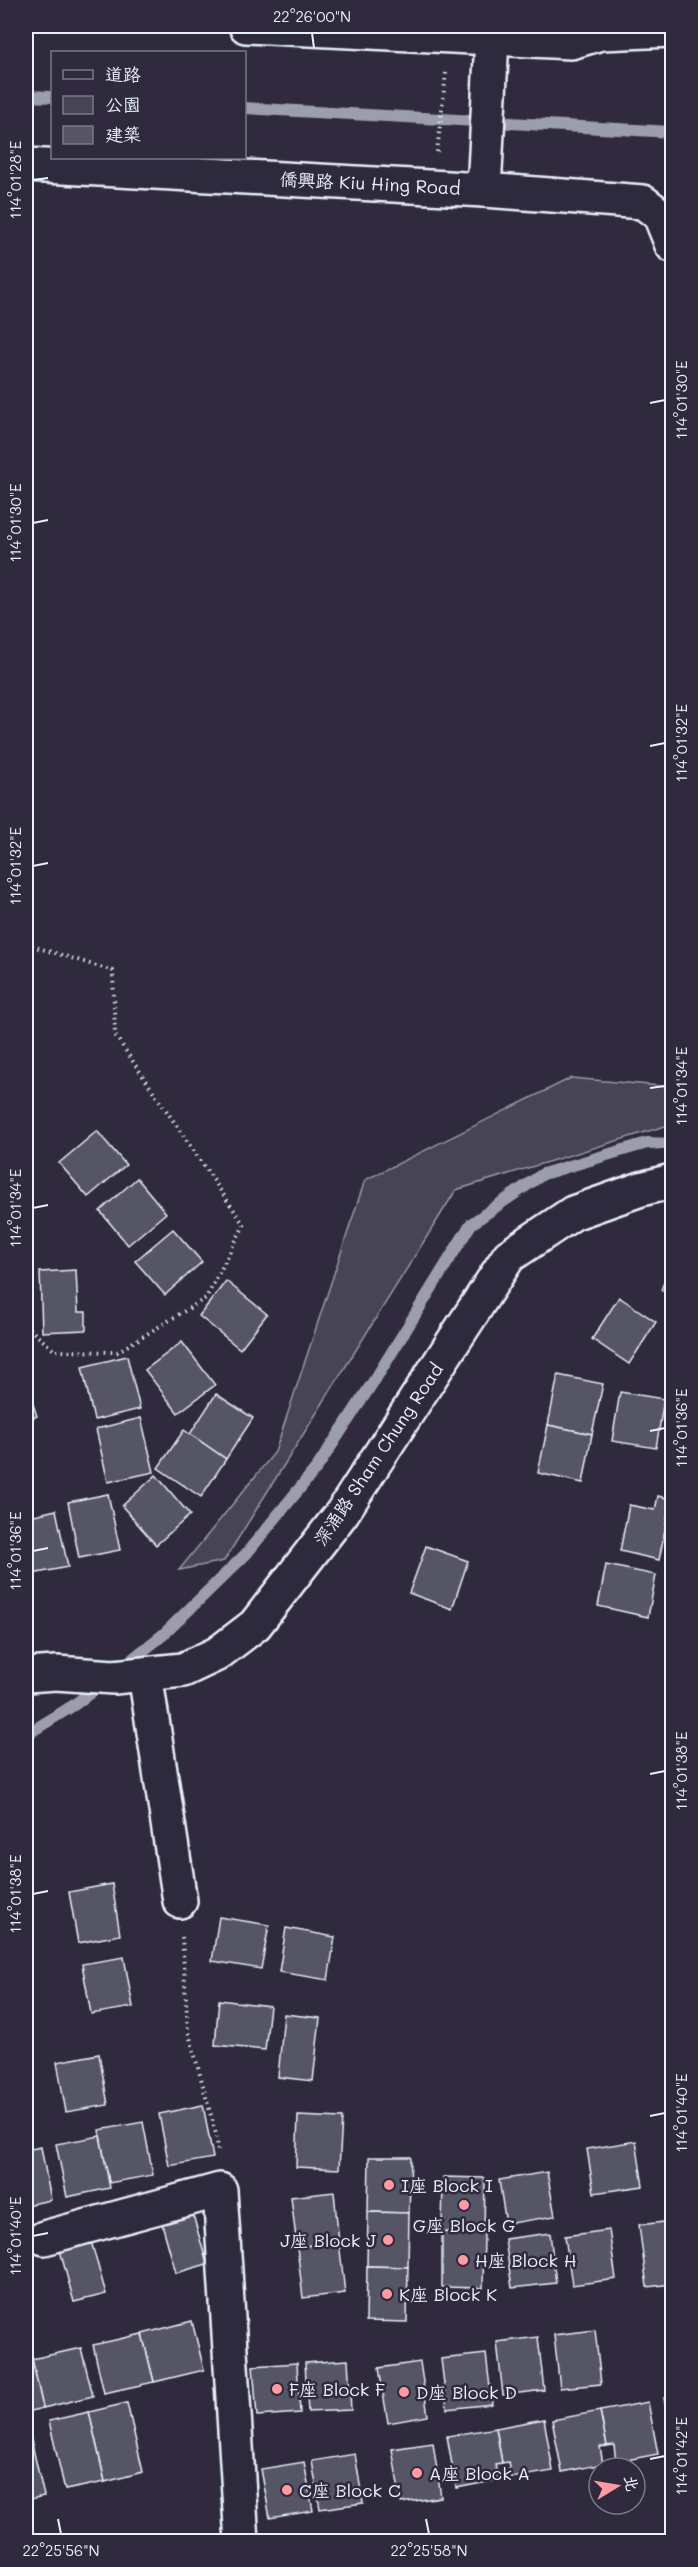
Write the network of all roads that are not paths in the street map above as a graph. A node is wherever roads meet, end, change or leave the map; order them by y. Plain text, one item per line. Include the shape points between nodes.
1 (246, 26) edge
2 (672, 30) edge
3 (492, 39) junction
4 (26, 165) edge
5 (484, 190) junction
6 (672, 244) edge
7 (672, 1181) edge
8 (41, 1674) edge
9 (146, 1674) junction
10 (180, 1901) road end
11 (44, 2238) dead end
12 (242, 2541) edge

1 - 3 street
2 - 3 street via 601,33 571,42
3 - 5 street
4 - 5 street, 僑興路 Kiu Hing Road
5 - 6 street, 僑興路 Kiu Hing Road via 643,202 660,215
7 - 9 street, 深涌路 Sham Chung Road via 573,1213 509,1256 342,1513 255,1625 217,1654 183,1670
8 - 9 street, 深涌路 Sham Chung Road
9 - 10 street
11 - 12 street via 220,2190

